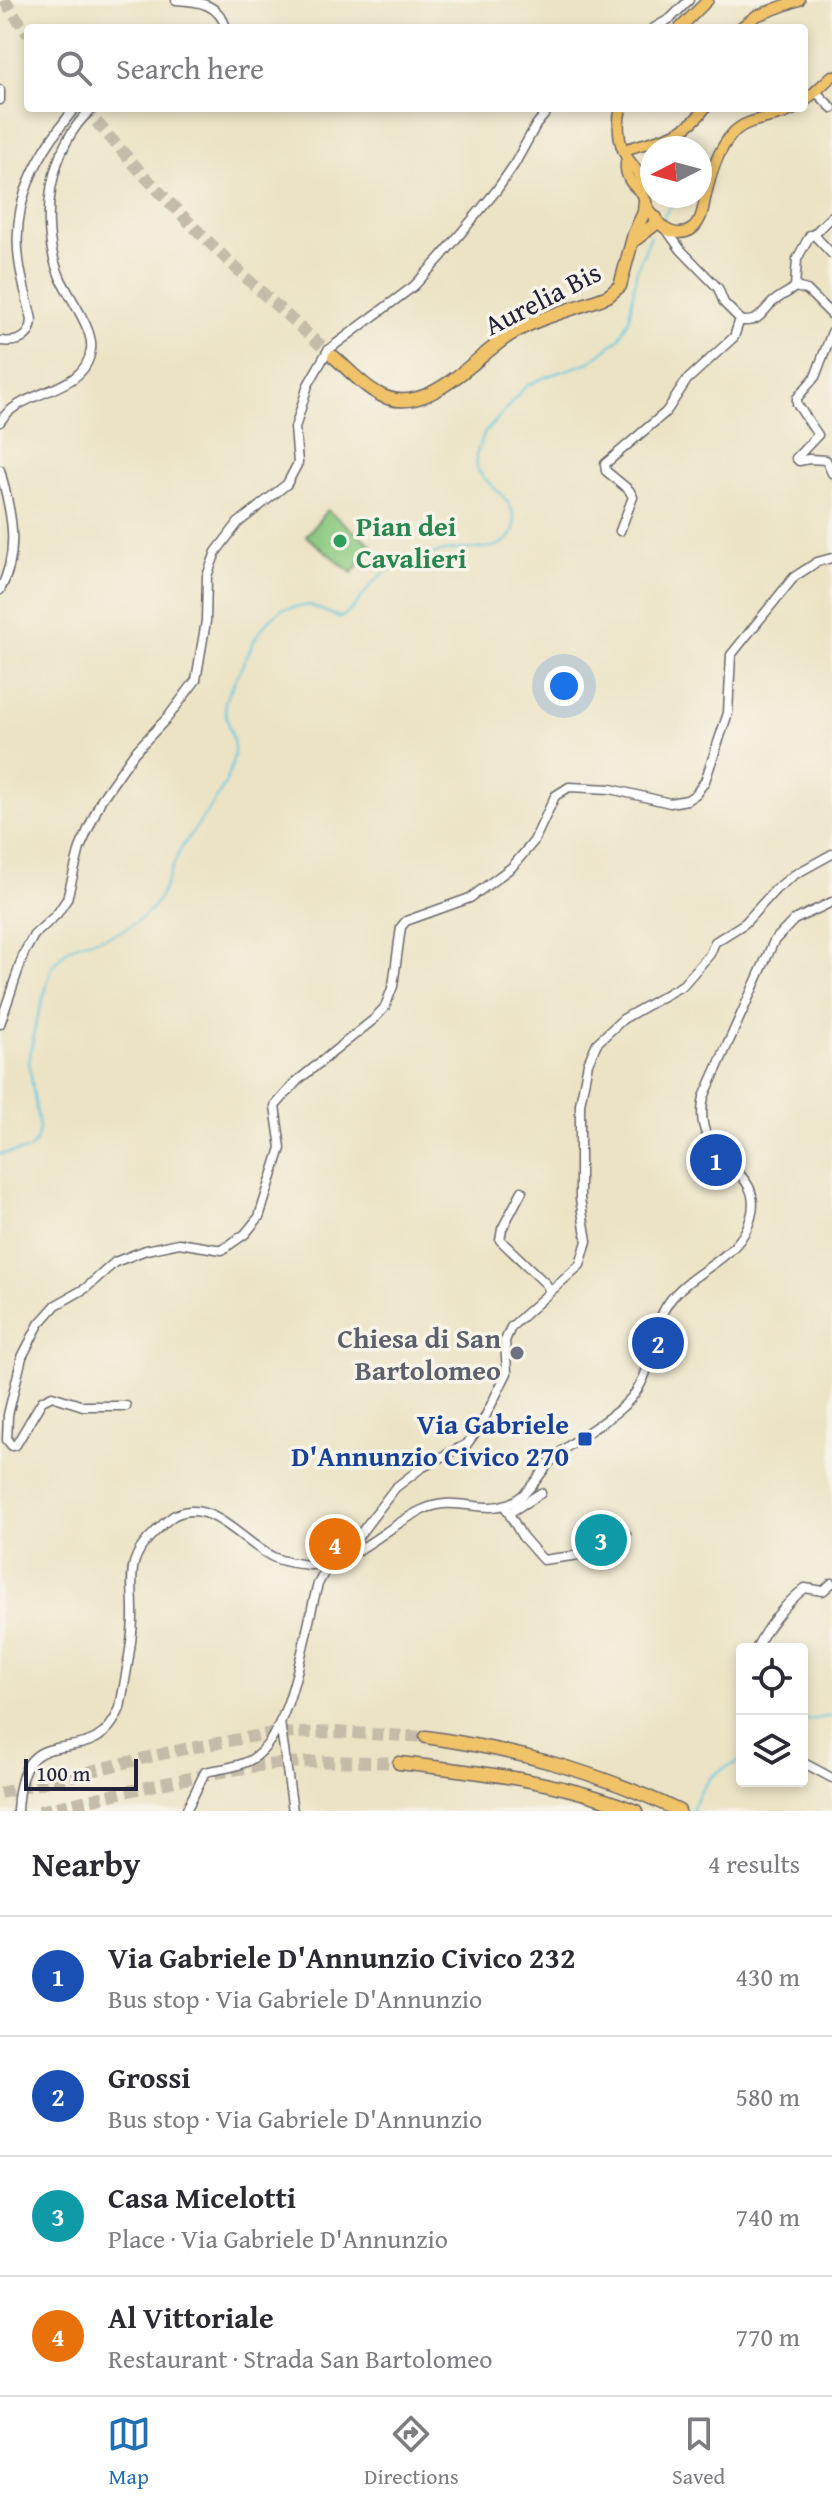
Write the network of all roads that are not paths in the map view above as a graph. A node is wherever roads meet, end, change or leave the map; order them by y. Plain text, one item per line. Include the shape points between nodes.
1 (176, 0) edge
2 (689, 0) edge
3 (708, 0) edge
4 (799, 0) edge
5 (225, 24) edge
6 (661, 24) edge
7 (684, 24) edge
8 (745, 24) edge
9 (832, 76) edge
10 (0, 90) edge
11 (816, 92) junction
12 (808, 99) edge
13 (0, 100) edge
14 (832, 108) edge
15 (72, 112) edge
16 (88, 112) edge
17 (547, 112) edge
18 (621, 112) edge
19 (702, 112) edge
20 (788, 112) edge
21 (627, 159) junction
22 (640, 190) edge
23 (648, 208) edge
24 (832, 216) edge
25 (655, 222) junction
26 (813, 235) junction
27 (832, 254) edge
28 (795, 287) junction
29 (832, 315) edge
30 (740, 319) junction
31 (832, 332) edge
32 (0, 341) edge
33 (334, 357) tunnel mouth
34 (0, 422) edge
35 (0, 470) edge
36 (832, 473) edge
37 (620, 531) dead end
38 (832, 558) edge
39 (0, 590) edge
40 (832, 854) edge
41 (832, 902) edge
42 (0, 1024) edge
43 (522, 1191) dead end
44 (550, 1291) junction
45 (126, 1406) dead end
46 (541, 1493) dead end
47 (507, 1509) junction
48 (626, 1534) dead end
49 (341, 1560) junction
50 (832, 1583) edge
51 (760, 1643) edge
52 (280, 1721) junction
53 (426, 1737) tunnel mouth
54 (399, 1763) tunnel mouth
55 (808, 1765) edge
56 (832, 1778) edge
57 (17, 1811) edge
58 (186, 1811) edge
59 (293, 1811) edge
60 (636, 1811) edge
61 (679, 1811) edge

1 - 5 street via 214,8
2 - 6 street
3 - 7 main road
4 - 8 main road
9 - 11 main road
10 - 13 street
11 - 12 main road
11 - 14 street
15 - 32 street via 33,167 22,199 17,238 31,330 18,340
16 - 34 street via 59,163 48,227 52,255 92,347 88,361 67,383 20,403
17 - 42 street via 496,191 441,257 414,286 328,350 308,385 295,428 298,463 287,484 238,523 216,552 207,576 196,680 101,800 80,848 67,899 24,953
18 - 21 main road via 619,134
19 - 21 main road via 681,132
20 - 25 main road via 735,131 714,167 701,219 690,231 677,233
21 - 22 main road
23 - 25 highway
24 - 26 street
25 - 30 street
25 - 33 highway, Aurelia Bis via 630,249 620,286 613,293 510,335 421,399 397,402 379,395
26 - 27 street
26 - 28 street via 797,259
28 - 29 street via 807,290
28 - 30 street via 775,300 764,316
30 - 37 street via 734,337 687,380 666,412 605,464 633,497
31 - 36 street via 815,377 797,398 818,435 796,458 826,460
35 - 39 street via 13,549
38 - 45 street via 794,577 731,655 728,713 696,794 670,803 611,789 569,787 555,796 534,841 512,867 470,898 406,921 385,1007 275,1106 281,1148 254,1225 222,1250 179,1243 115,1262 56,1305 22,1357 7,1440 16,1445 42,1401 52,1396 83,1406
40 - 44 street via 794,875 745,923 715,942 683,985 623,1019 597,1043 580,1104 580,1199 587,1241 580,1265
41 - 47 street via 794,920 774,941 704,1097 702,1130 750,1189 751,1216 745,1231 724,1258 668,1303 645,1377 628,1401 570,1443
43 - 44 street via 500,1240
44 - 49 street via 511,1327 505,1341 507,1373 467,1444 395,1488
46 - 47 street
47 - 48 street via 543,1560 617,1550
47 - 49 street via 435,1504
49 - 52 street via 318,1584
49 - 57 street via 296,1564 276,1559 216,1518 188,1512 174,1516 135,1556 133,1620 115,1721 86,1745 55,1747 32,1758 22,1777
50 - 51 street via 823,1591 805,1588 797,1594
52 - 58 street via 273,1739 252,1760 205,1772
52 - 59 street
53 - 61 highway via 555,1762
54 - 60 highway via 535,1781
55 - 56 street

